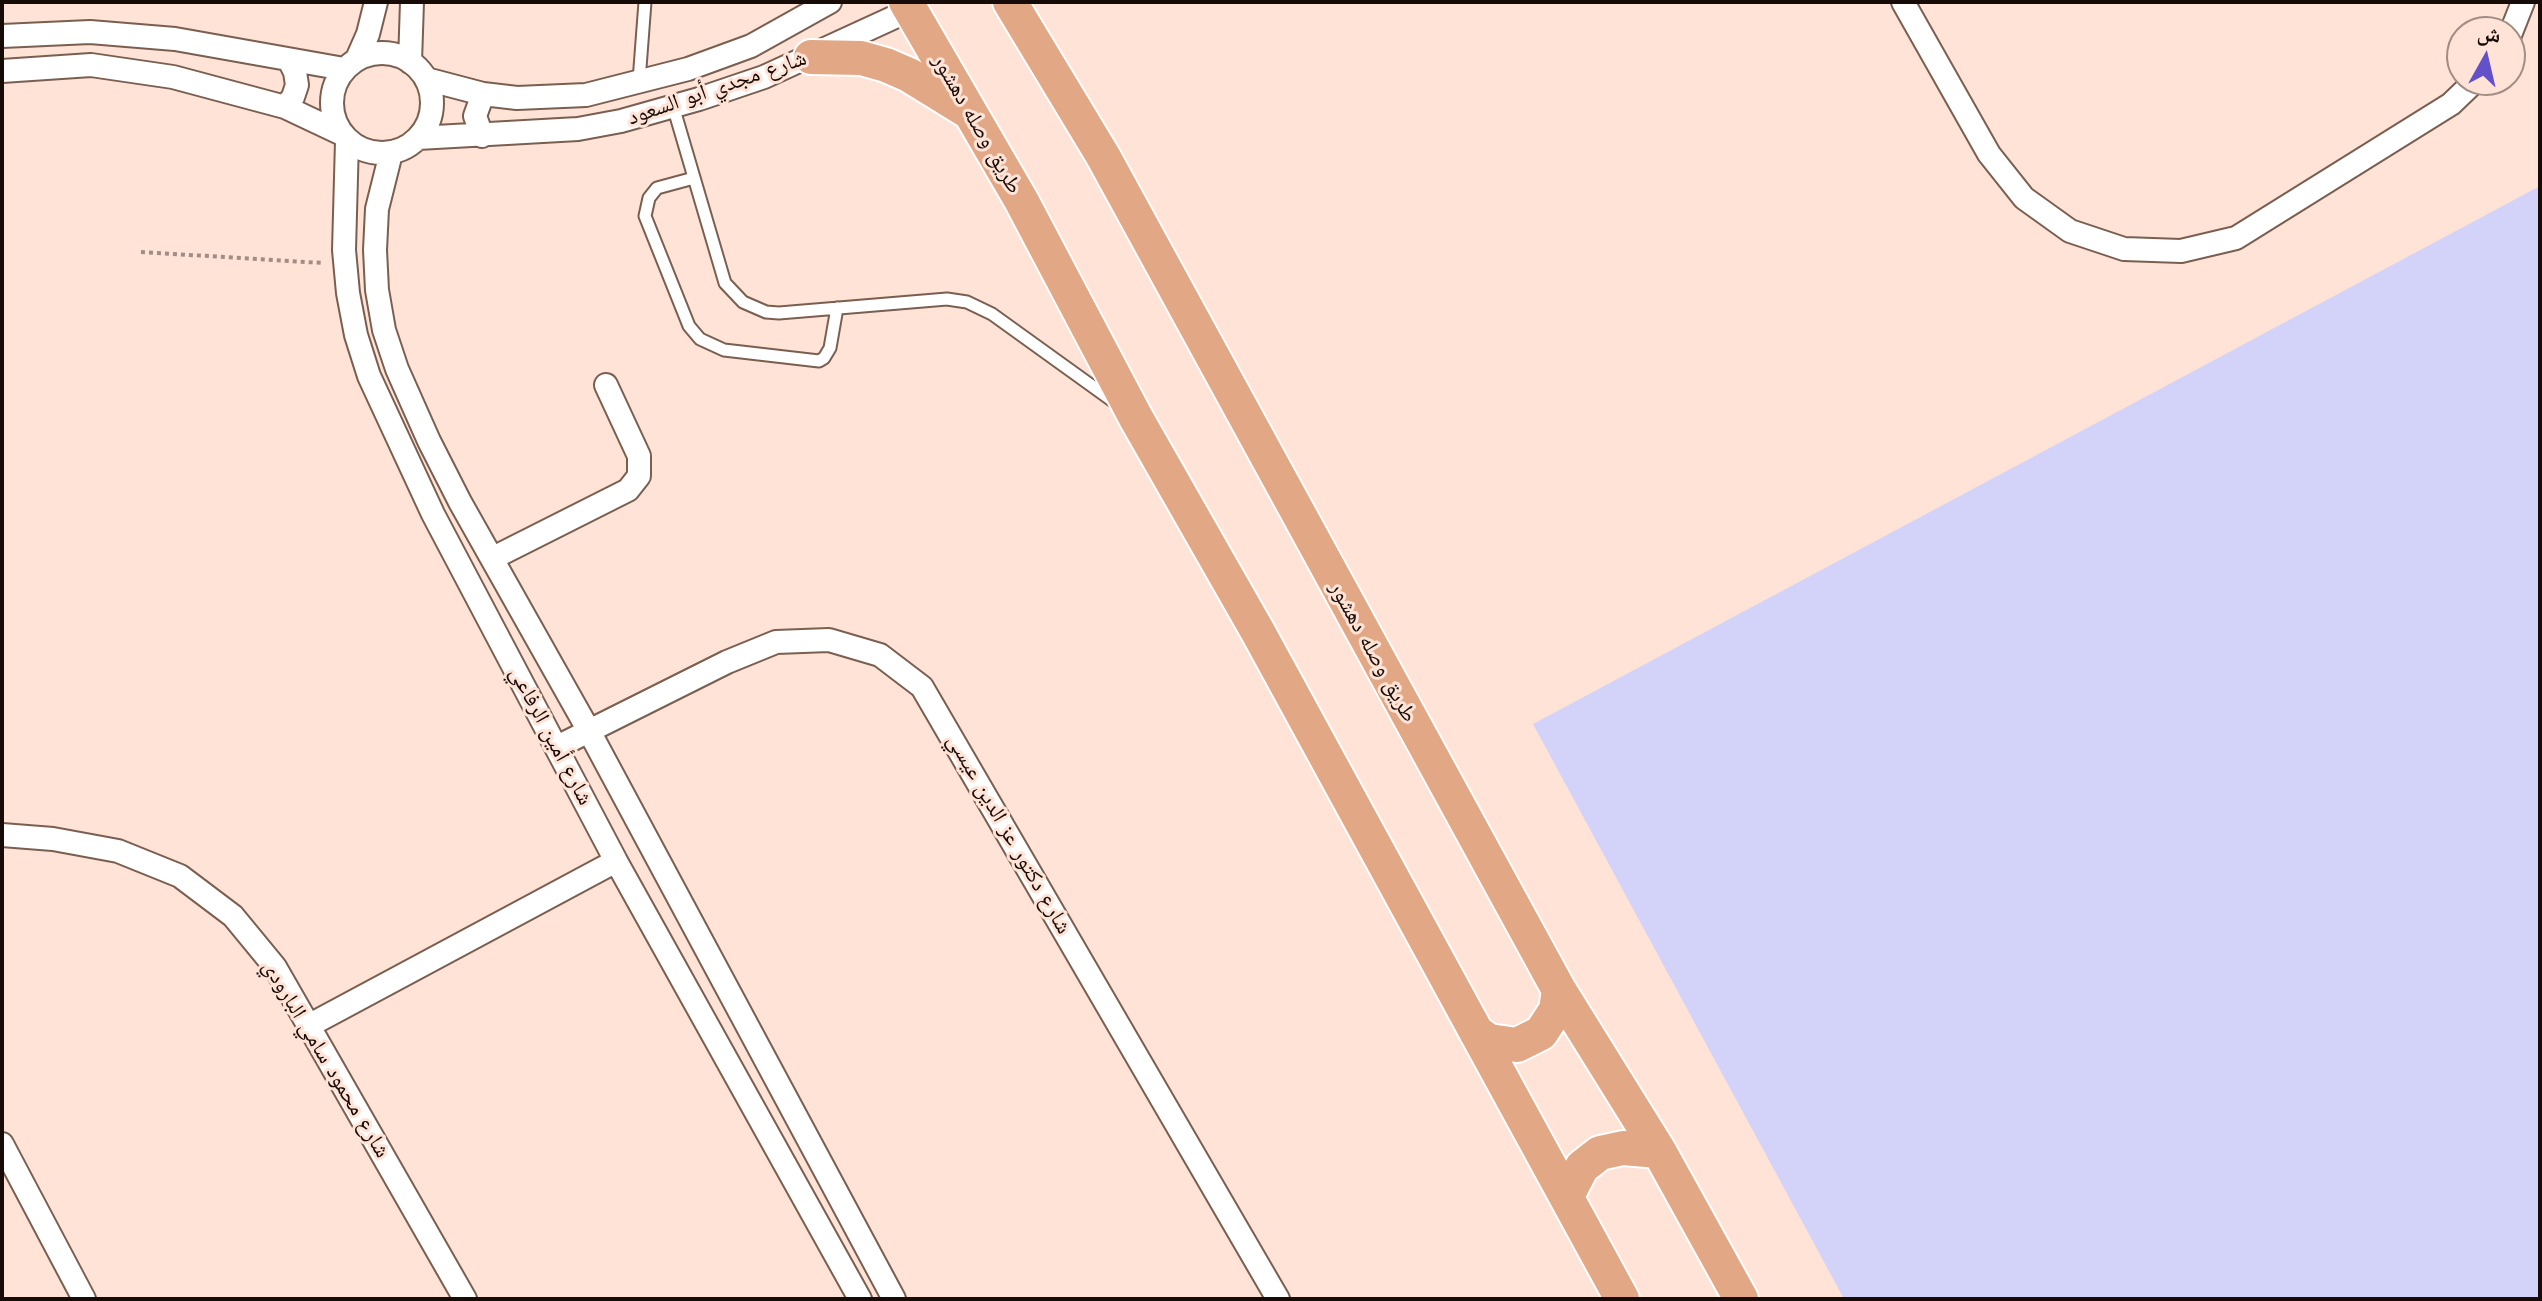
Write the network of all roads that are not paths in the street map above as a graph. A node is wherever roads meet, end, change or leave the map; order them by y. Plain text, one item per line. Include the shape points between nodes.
1 (376, 2) edge
2 (412, 2) edge
3 (645, 2) edge
4 (830, 2) edge
5 (1010, 2) edge
6 (1903, 2) edge
7 (1920, 2) edge
8 (908, 6) edge
9 (1918, 28) junction
10 (2, 36) edge
11 (751, 46) junction
12 (811, 57) junction
13 (289, 60) junction
14 (410, 62) junction
15 (350, 64) junction
16 (2, 71) edge
17 (764, 77) junction
18 (426, 79) junction
19 (639, 83) junction
20 (483, 94) junction
21 (2459, 96) edge
22 (673, 106) junction
23 (285, 107) junction
24 (972, 114) junction
25 (482, 136) junction
26 (343, 137) junction
27 (418, 138) junction
28 (391, 153) junction
29 (694, 178) junction
30 (837, 308) junction
31 (606, 385) dead end
32 (1136, 418) junction
33 (493, 558) junction
34 (589, 731) junction
35 (557, 747) junction
36 (2, 835) edge
37 (616, 861) junction
38 (1559, 990) junction
39 (310, 1025) junction
40 (1476, 1032) junction
41 (2, 1144) edge
42 (1659, 1151) junction
43 (1567, 1196) junction
44 (84, 1299) edge
45 (465, 1299) edge
46 (860, 1299) edge
47 (894, 1299) edge
48 (1278, 1299) edge
49 (1622, 1299) edge
50 (1741, 1299) edge

1 - 15 street via 368,34
2 - 14 street
3 - 19 lane
4 - 11 street, شارع مجدي أبو السعود
5 - 38 main road, طريق وصله دهشور via 1111,169
6 - 9 street
7 - 9 street
8 - 12 street, شارع مجدي أبو السعود
8 - 24 main road, طريق وصله دهشور
9 - 21 street via 1989,154 2024,198 2070,231 2124,249 2181,251 2236,238
10 - 13 street via 90,32 175,39
11 - 17 street
11 - 19 street, شارع مجدي أبو السعود
12 - 17 street, شارع مجدي أبو السعود
12 - 24 main road via 861,58 886,65
13 - 15 street
13 - 23 street via 297,85
14 - 15 street via 384,53
14 - 18 street
15 - 26 street via 336,80 331,107
16 - 23 street via 91,65 173,77
17 - 22 street, شارع مجدي أبو السعود
18 - 20 street, شارع مجدي أبو السعود
18 - 27 street via 432,110
19 - 20 street, شارع مجدي أبو السعود via 552,99
20 - 25 street via 475,116
22 - 25 street, شارع مجدي أبو السعود via 578,129
22 - 29 lane
23 - 26 street
24 - 32 main road, طريق وصله دهشور
25 - 27 street, شارع مجدي أبو السعود
26 - 28 street via 360,150
26 - 35 street, شارع أمين الرفاعي via 348,293 369,376 433,514
27 - 28 street
28 - 33 street, شارع أمين الرفاعي via 377,209 375,250 384,330 429,441
29 - 30 lane via 725,283 733,293 766,312
29 - 30 lane via 657,188 645,216 689,326 700,339 724,350 819,361 830,348
30 - 32 lane via 967,302 992,314
31 - 33 street via 639,456 639,476 628,490
32 - 40 main road, طريق وصله دهشور
33 - 34 street, شارع أمين الرفاعي
34 - 35 street, شارع دكتور عز الدين عيسي
34 - 47 street, شارع أمين الرفاعي
34 - 48 street, شارع دكتور عز الدين عيسي via 776,642 829,640 880,655 922,687
35 - 37 street, شارع أمين الرفاعي
36 - 39 street, شارع محمود سامي البارودي via 118,851 180,876 233,916 275,967
37 - 39 street
37 - 46 street, شارع أمين الرفاعي
38 - 40 main road via 1556,1010 1541,1033 1517,1045 1489,1041
38 - 42 main road, طريق وصله دهشور
39 - 45 street, شارع محمود سامي البارودي
40 - 43 main road, طريق وصله دهشور
41 - 44 street
42 - 43 main road via 1623,1148 1600,1153 1582,1167
42 - 50 main road, طريق وصله دهشور
43 - 49 main road, طريق وصله دهشور

